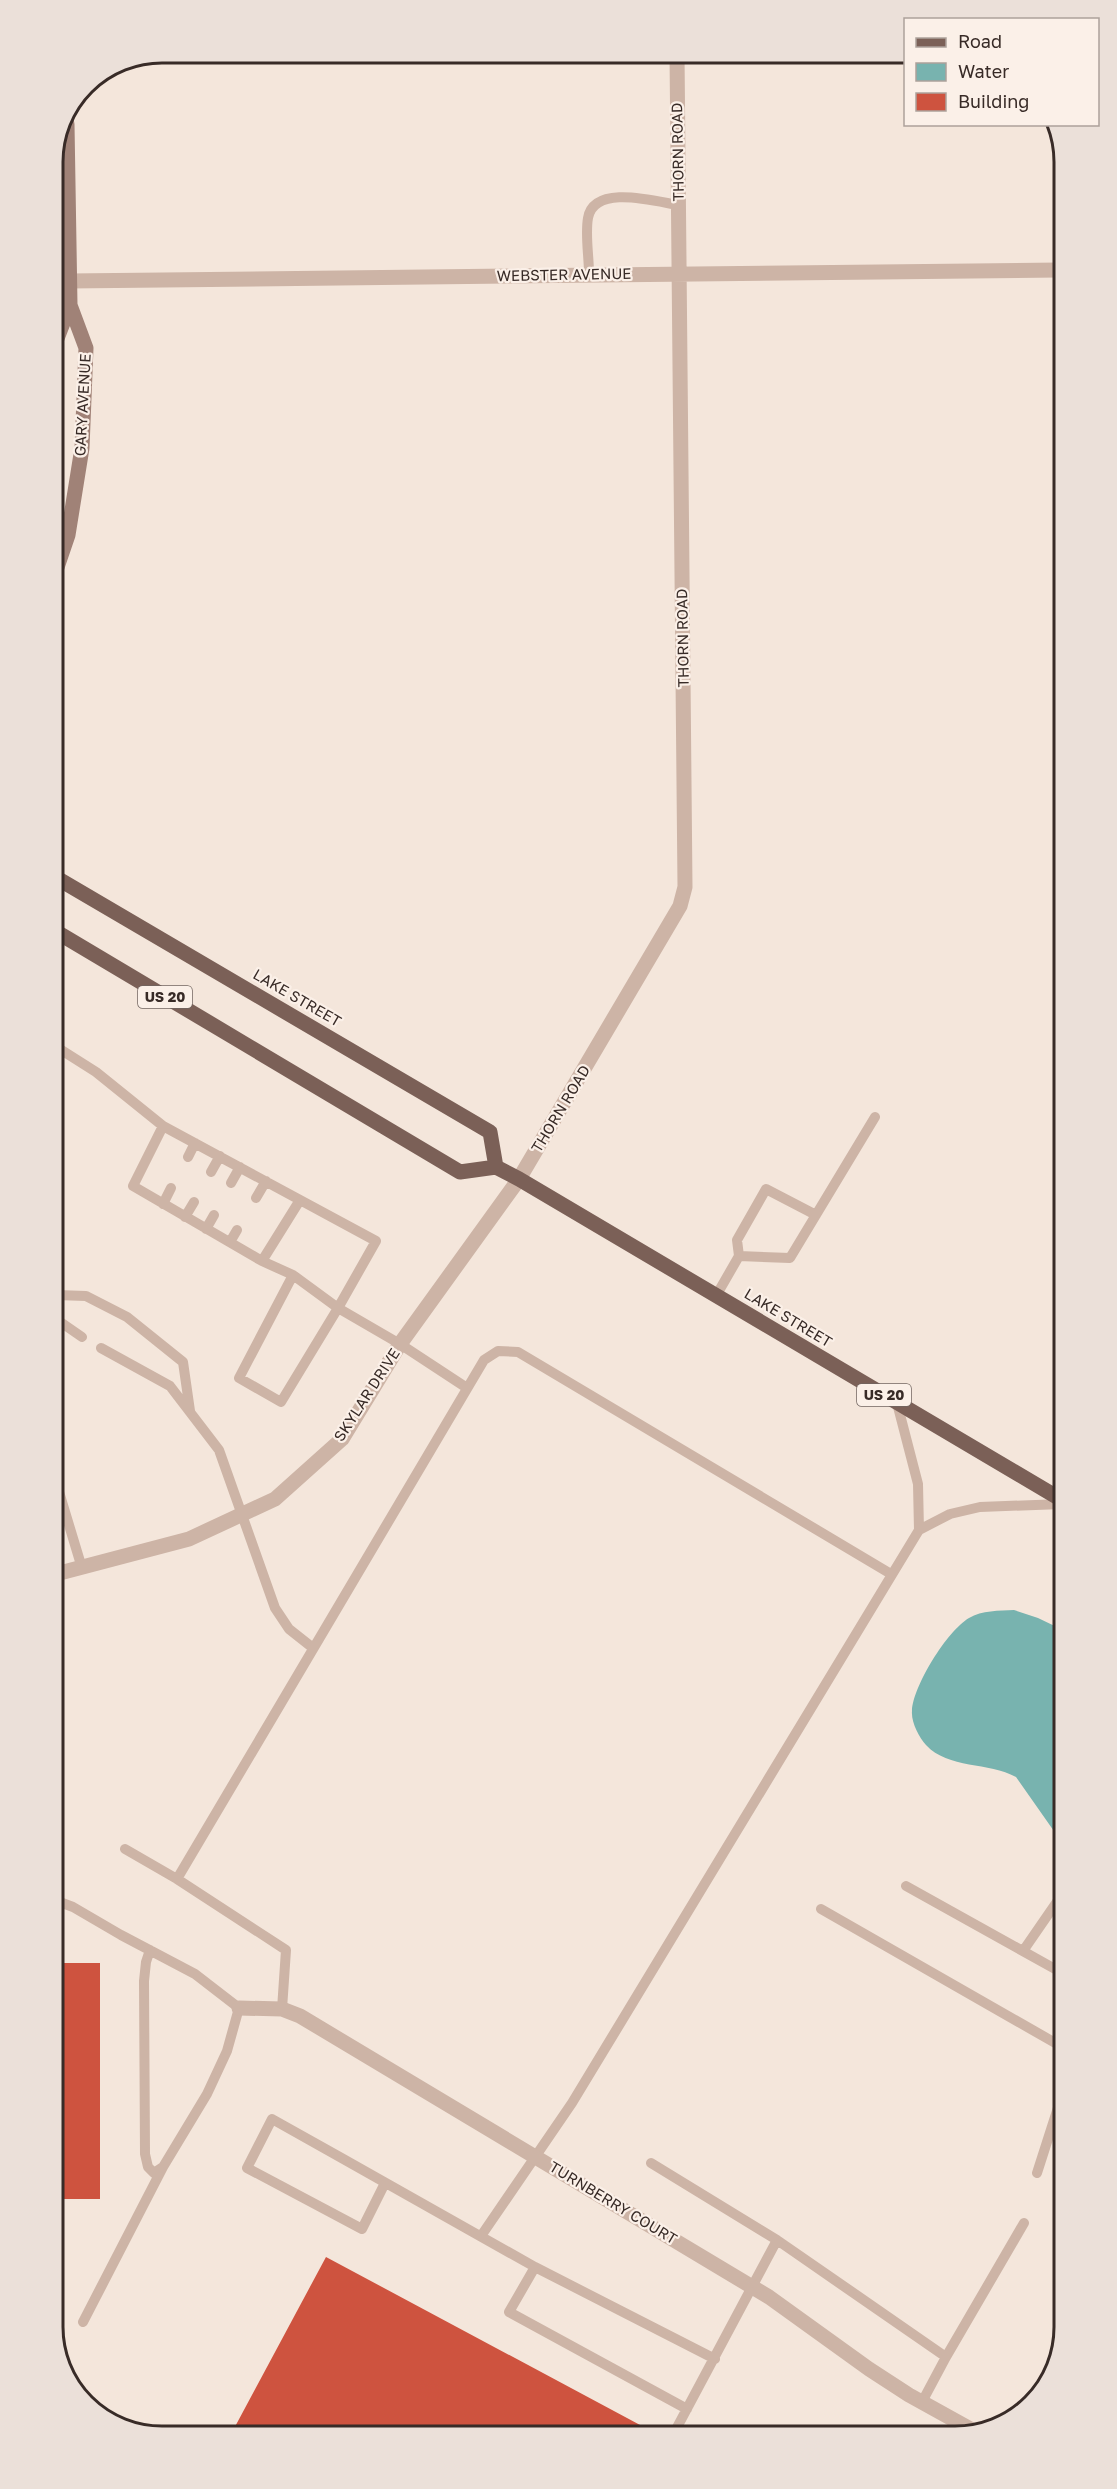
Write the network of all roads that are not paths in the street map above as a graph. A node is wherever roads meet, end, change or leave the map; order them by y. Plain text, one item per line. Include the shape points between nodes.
1 (677, 63) edge
2 (67, 136) edge
3 (678, 205) junction
4 (1054, 270) edge
5 (589, 274) junction
6 (679, 274) junction
7 (69, 281) junction
8 (70, 305) junction
9 (63, 323) edge
10 (63, 550) edge
11 (63, 881) edge
12 (63, 936) edge
13 (63, 1051) edge
14 (875, 1117) dead end
15 (163, 1126) junction
16 (195, 1143) junction
17 (220, 1156) junction
18 (188, 1157) dead end
19 (240, 1167) junction
20 (496, 1167) junction
21 (211, 1172) dead end
22 (519, 1179) junction
23 (266, 1181) junction
24 (231, 1183) dead end
25 (171, 1188) dead end
26 (256, 1198) dead end
27 (300, 1200) junction
28 (194, 1202) dead end
29 (163, 1204) junction
30 (214, 1215) dead end
31 (816, 1215) junction
32 (185, 1216) junction
33 (206, 1229) junction
34 (237, 1230) dead end
35 (230, 1242) junction
36 (739, 1256) junction
37 (262, 1261) junction
38 (293, 1275) junction
39 (63, 1295) edge
40 (716, 1296) junction
41 (338, 1308) junction
42 (63, 1324) edge
43 (82, 1337) dead end
44 (400, 1344) junction
45 (101, 1348) dead end
46 (467, 1388) junction
47 (897, 1403) junction
48 (190, 1413) junction
49 (1054, 1497) edge
50 (1054, 1502) edge
51 (63, 1505) edge
52 (242, 1514) junction
53 (919, 1530) junction
54 (82, 1568) junction
55 (63, 1572) edge
56 (891, 1574) junction
57 (313, 1648) junction
58 (125, 1850) dead end
59 (177, 1879) junction
60 (906, 1886) dead end
61 (63, 1903) edge
62 (1054, 1906) edge
63 (821, 1909) dead end
64 (150, 1950) junction
65 (1023, 1952) junction
66 (1054, 1969) edge
67 (239, 2008) junction
68 (282, 2009) junction
69 (1054, 2042) edge
70 (1054, 2121) edge
71 (535, 2156) junction
72 (651, 2163) dead end
73 (163, 2167) junction
74 (1037, 2173) dead end
75 (386, 2182) junction
76 (1024, 2223) dead end
77 (481, 2236) junction
78 (777, 2240) junction
79 (536, 2267) junction
80 (753, 2287) junction
81 (83, 2322) dead end
82 (946, 2356) junction
83 (715, 2359) junction
84 (922, 2402) junction
85 (687, 2409) junction
86 (964, 2425) edge
87 (678, 2426) edge

1 - 3 street, THORN ROAD
2 - 7 main road, GARY AVENUE
3 - 5 lane via 624,198 604,198 594,204 588,218
3 - 6 street, THORN ROAD
4 - 6 street, WEBSTER AVENUE
5 - 6 street, WEBSTER AVENUE
5 - 7 street, WEBSTER AVENUE
6 - 22 street, THORN ROAD via 685,888 680,906
7 - 8 main road, GARY AVENUE
8 - 9 main road, GARY AVENUE
8 - 10 main road, GARY AVENUE via 86,348 82,448
11 - 20 main road, LAKE STREET via 490,1132
12 - 20 main road, US 20 via 460,1172
13 - 15 lane via 96,1072
14 - 31 lane
15 - 16 lane
15 - 29 lane via 133,1186
16 - 17 lane
16 - 18 lane
17 - 19 lane
17 - 21 lane
19 - 23 lane
19 - 24 lane
20 - 22 main road, LAKE STREET / US 20
22 - 40 main road, LAKE STREET / US 20
22 - 44 street, SKYLAR DRIVE
23 - 26 lane
23 - 27 lane
25 - 29 lane
27 - 37 lane
27 - 41 lane via 376,1241
28 - 32 lane
29 - 32 lane
30 - 33 lane
31 - 36 lane via 790,1258
31 - 36 lane via 766,1188 737,1240
32 - 33 lane
33 - 35 lane
34 - 35 lane
35 - 37 lane
36 - 40 lane
37 - 38 lane
38 - 41 lane
38 - 41 lane via 238,1378 281,1402
39 - 48 lane via 86,1296 127,1317 183,1362
40 - 47 main road, LAKE STREET / US 20
41 - 44 lane
42 - 43 lane
44 - 46 lane
44 - 52 street, SKYLAR DRIVE via 342,1439 275,1499
45 - 48 lane via 170,1386
46 - 56 lane via 484,1360 498,1351 518,1352
46 - 57 lane
47 - 49 main road, LAKE STREET / US 20
47 - 53 lane via 918,1484
48 - 52 lane via 219,1450
50 - 53 lane via 980,1507 950,1514
51 - 54 lane
52 - 54 street, SKYLAR DRIVE via 189,1539
52 - 57 lane via 275,1608 289,1629
53 - 56 lane
54 - 55 street, SKYLAR DRIVE
56 - 71 lane via 572,2103
57 - 59 lane
58 - 59 lane
59 - 68 lane via 286,1950
60 - 65 lane
61 - 64 lane
62 - 65 lane
63 - 69 lane
64 - 67 lane via 195,1974
64 - 73 lane via 144,1981 145,2154 154,2173
65 - 66 lane
67 - 68 street, TURNBERRY COURT
67 - 73 lane via 227,2052 207,2094
68 - 71 street, TURNBERRY COURT
70 - 74 lane
71 - 77 lane
71 - 80 street, TURNBERRY COURT
72 - 78 lane
73 - 81 lane
75 - 75 lane via 272,2119 247,2168 362,2229
75 - 77 lane
76 - 82 lane
77 - 79 lane
78 - 80 lane
78 - 82 lane
79 - 83 lane
79 - 85 lane via 509,2312
80 - 83 lane
80 - 84 street, TURNBERRY COURT
82 - 84 lane
83 - 85 lane
84 - 86 street, TURNBERRY COURT
85 - 87 lane

